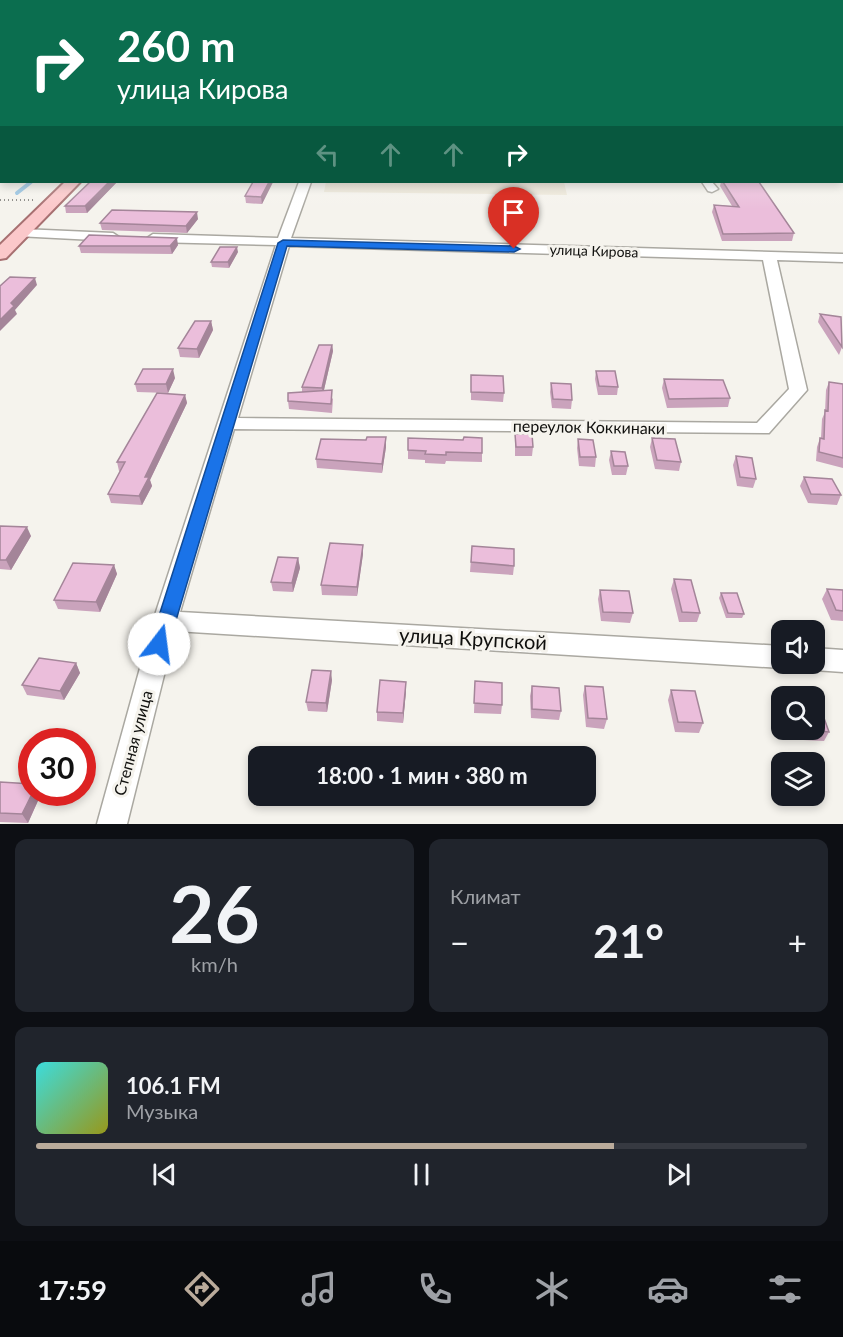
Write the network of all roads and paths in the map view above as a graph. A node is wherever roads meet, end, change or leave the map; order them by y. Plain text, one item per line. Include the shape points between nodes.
1 (72, 183) edge
2 (305, 183) edge
3 (0, 200) edge
4 (57, 200) junction
5 (22, 233) junction
6 (283, 243) junction
7 (0, 254) edge
8 (769, 256) junction
9 (843, 258) edge
10 (227, 423) junction
11 (165, 621) junction
12 (771, 656) edge
13 (825, 660) edge
14 (843, 661) edge
15 (112, 824) edge

1 - 4 main road
2 - 6 street, Степная улица
3 - 4 path
4 - 5 main road
5 - 6 street, улица Кирова
5 - 7 main road
6 - 8 street, улица Кирова
6 - 10 street, Степная улица
8 - 9 street, улица Кирова
8 - 10 street, переулок Коккинаки via 798,390 762,429
10 - 11 street, Степная улица
11 - 12 street, улица Крупской
11 - 15 street, Степная улица
13 - 14 street

